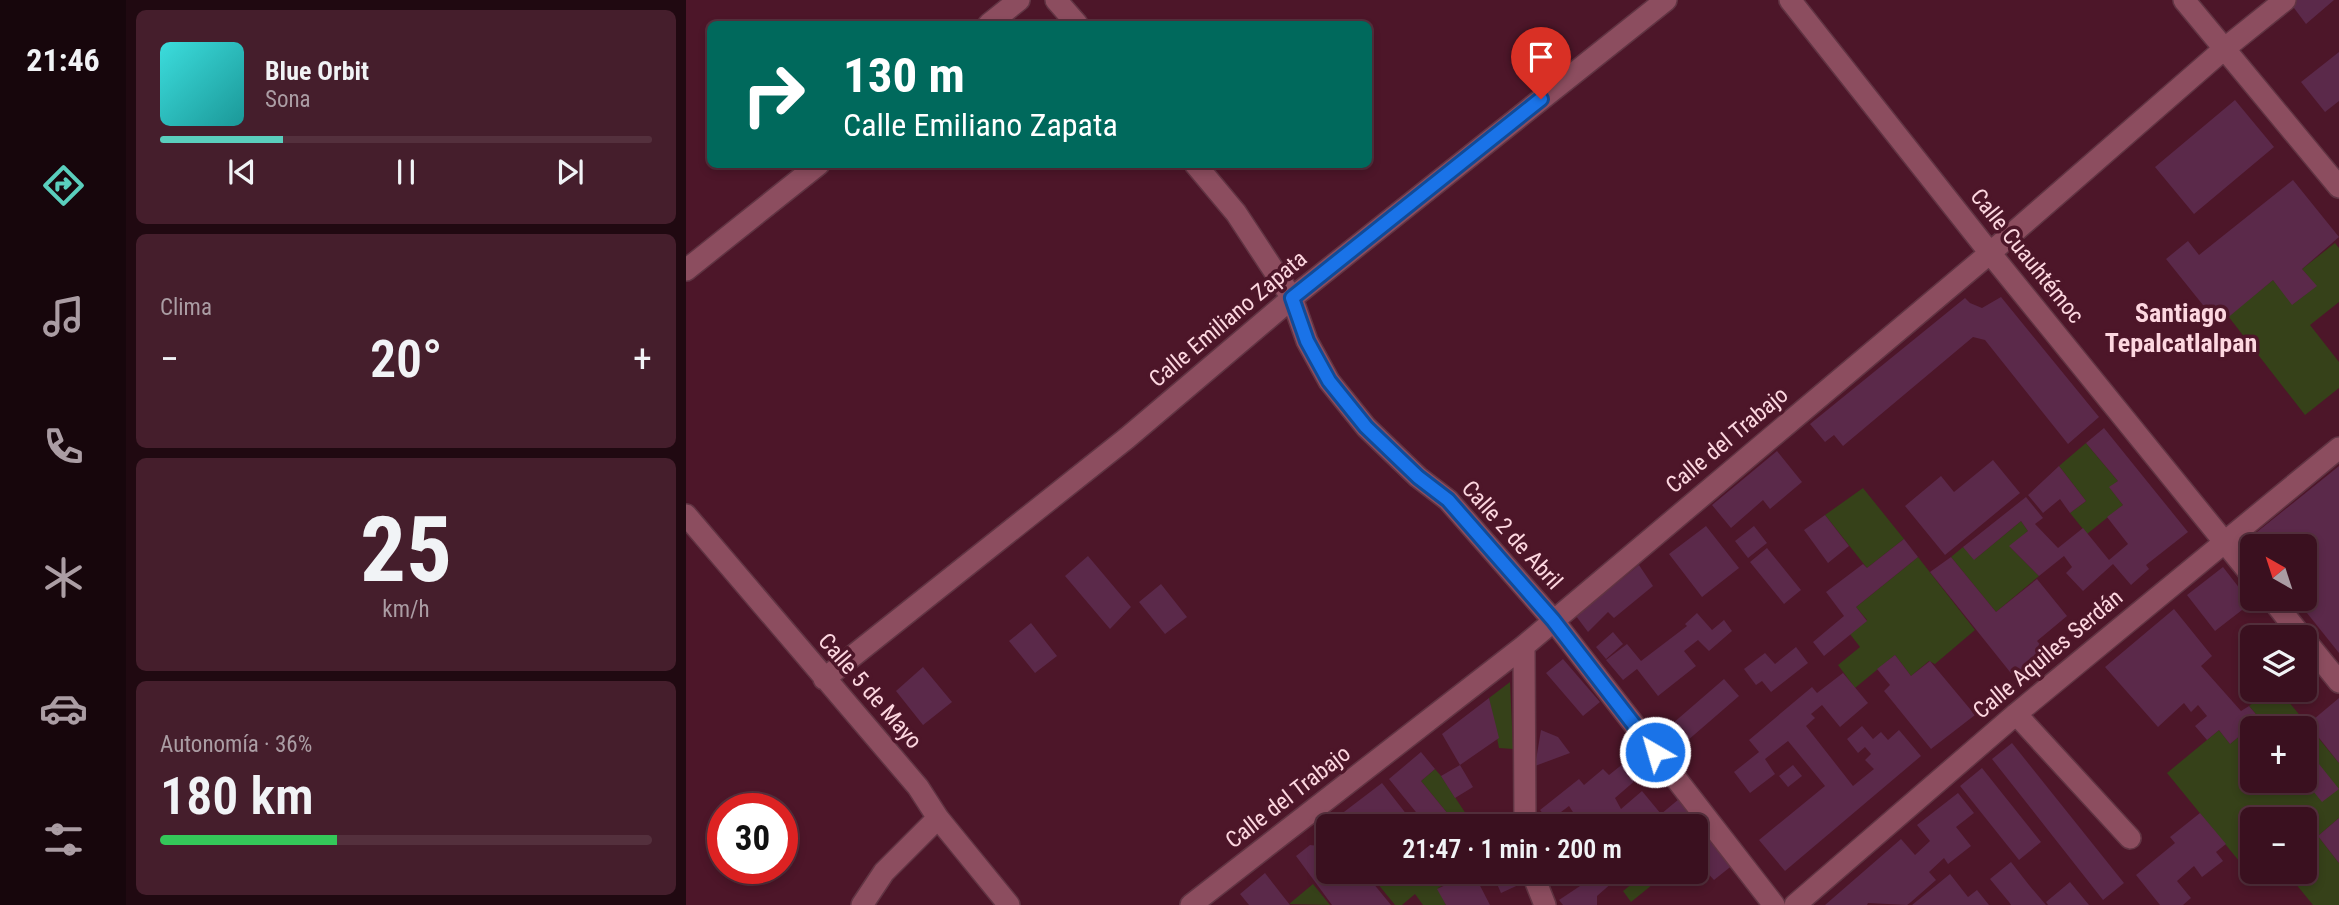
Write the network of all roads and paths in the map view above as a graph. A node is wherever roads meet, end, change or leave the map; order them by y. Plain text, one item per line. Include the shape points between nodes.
1 (1019, 0) edge
2 (1056, 0) edge
3 (1666, 0) edge
4 (1790, 0) edge
5 (2184, 0) edge
6 (2285, 0) edge
7 (993, 21) edge
8 (1074, 21) edge
9 (2224, 48) junction
10 (814, 168) edge
11 (1198, 168) edge
12 (2339, 187) edge
13 (1990, 253) junction
14 (686, 270) edge
15 (1292, 298) junction
16 (2339, 448) edge
17 (686, 515) edge
18 (2224, 542) junction
19 (2240, 561) edge
20 (2281, 611) edge
21 (1553, 620) junction
22 (2292, 625) edge
23 (1524, 646) junction
24 (2317, 656) edge
25 (824, 679) junction
26 (2339, 682) edge
27 (2016, 714) junction
28 (1525, 814) edge
29 (938, 818) junction
30 (2130, 838) dead end
31 (1537, 884) edge
32 (862, 905) edge
33 (1009, 905) edge
34 (1191, 905) edge
35 (1545, 905) edge
36 (1774, 905) edge
37 (1795, 905) edge

1 - 7 street
2 - 8 street
3 - 15 street, Calle Emiliano Zapata
4 - 13 street, Calle Cuauhtémoc
5 - 9 street
6 - 9 street, Calle del Trabajo
9 - 12 street
9 - 13 street, Calle del Trabajo
10 - 14 street
11 - 15 street, Calle 2 de Abril via 1236,213
13 - 18 street, Calle Cuauhtémoc
13 - 21 street, Calle del Trabajo
15 - 21 street, Calle 2 de Abril via 1307,341 1329,381 1359,418 1448,500
15 - 25 street, Calle Emiliano Zapata via 1128,438
16 - 18 street, Calle Aquiles Serdán
17 - 25 street, Calle 5 de Mayo
18 - 19 street, Calle Cuauhtémoc
18 - 27 street, Calle Aquiles Serdán
20 - 22 street
21 - 23 street, Calle del Trabajo
21 - 36 street, Calle 2 de Abril
23 - 28 street
23 - 34 street, Calle del Trabajo
24 - 26 street
25 - 29 street, Calle 5 de Mayo via 918,788
27 - 30 street
27 - 37 street, Calle Aquiles Serdán
29 - 32 street via 884,872
29 - 33 street, Calle 5 de Mayo
31 - 35 street

